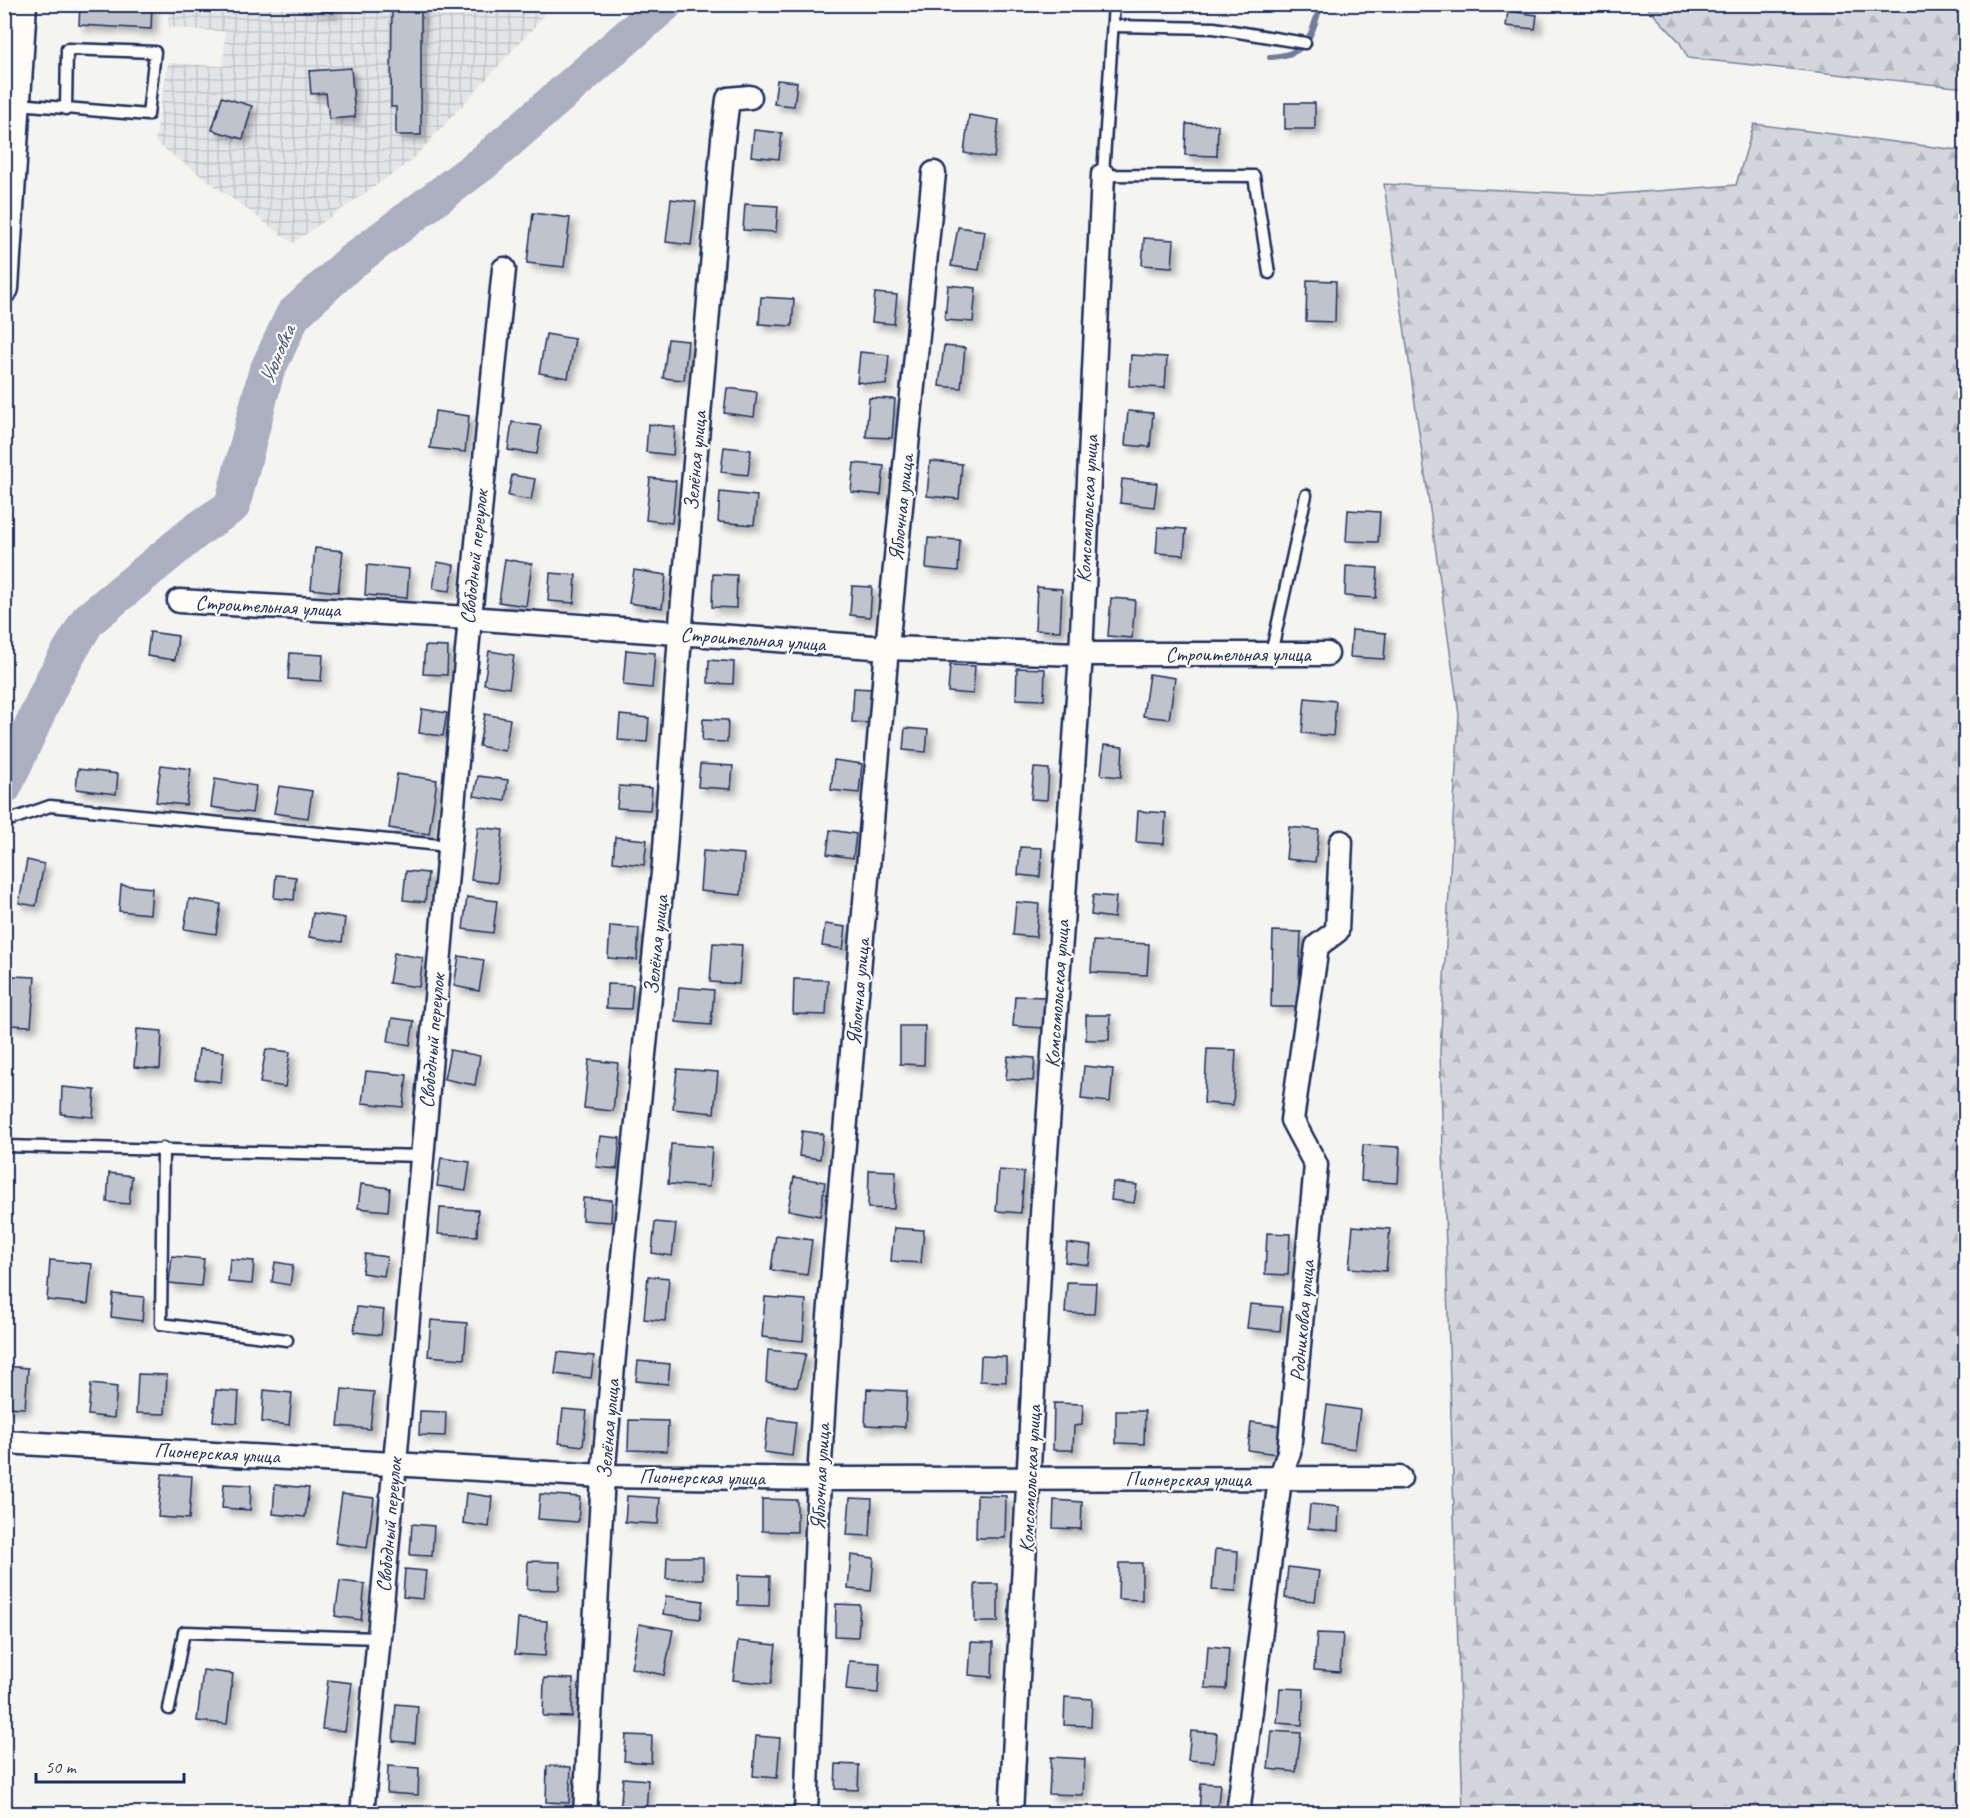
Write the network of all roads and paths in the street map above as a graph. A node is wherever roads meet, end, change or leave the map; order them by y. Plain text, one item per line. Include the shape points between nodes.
1 (22, 4) edge
2 (1114, 4) edge
3 (1114, 26) junction
4 (1305, 44) dead end
5 (750, 97) dead end
6 (16, 104) junction
7 (66, 109) junction
8 (934, 173) dead end
9 (1104, 174) junction
10 (504, 268) dead end
11 (1269, 273) dead end
12 (4, 288) edge
13 (1306, 495) dead end
14 (179, 601) dead end
15 (468, 618) junction
16 (680, 635) junction
17 (887, 648) junction
18 (1081, 654) junction
19 (1271, 654) junction
20 (1327, 654) dead end
21 (4, 822) edge
22 (1341, 842) dead end
23 (448, 846) junction
24 (4, 1146) edge
25 (163, 1148) junction
26 (423, 1155) junction
27 (287, 1340) dead end
28 (4, 1442) edge
29 (395, 1462) junction
30 (603, 1476) junction
31 (1400, 1478) dead end
32 (819, 1479) junction
33 (1030, 1479) junction
34 (1280, 1479) junction
35 (379, 1638) junction
36 (169, 1709) dead end
37 (362, 1814) edge
38 (585, 1814) edge
39 (806, 1814) edge
40 (1011, 1814) edge
41 (1238, 1814) edge

1 - 6 street
2 - 3 lane
3 - 4 lane via 1214,28
3 - 9 lane
5 - 16 street, Зелёная улица via 728,99
6 - 7 lane
6 - 12 street
7 - 7 lane via 148,116 155,52 68,49
8 - 17 street, Яблочная улица
9 - 11 lane via 1254,176
9 - 18 street, Комсомольская улица
10 - 15 street, Свободный переулок
13 - 19 lane
14 - 15 street, Строительная улица
15 - 16 street, Строительная улица
15 - 23 street, Свободный переулок
16 - 17 street, Строительная улица
16 - 30 street, Зелёная улица via 664,862
17 - 18 street, Строительная улица
17 - 32 street, Яблочная улица via 829,1317
18 - 19 street, Строительная улица
18 - 33 street, Комсомольская улица via 1043,1196
19 - 20 street, Строительная улица
21 - 23 lane via 50,806
22 - 34 street, Родниковая улица via 1337,931 1317,946 1292,1120 1316,1165 1289,1452
23 - 26 street, Свободный переулок
24 - 25 lane
25 - 26 lane
25 - 27 lane via 161,1324
26 - 29 street, Свободный переулок
28 - 29 street, Пионерская улица
29 - 30 street, Пионерская улица
29 - 35 street, Свободный переулок
30 - 32 street, Пионерская улица
30 - 38 street, Зелёная улица
31 - 34 street, Пионерская улица
32 - 33 street, Пионерская улица
32 - 39 street, Яблочная улица
33 - 34 street, Пионерская улица
33 - 40 street, Комсомольская улица
34 - 41 street, Родниковая улица
35 - 36 lane via 184,1632
35 - 37 street, Свободный переулок

